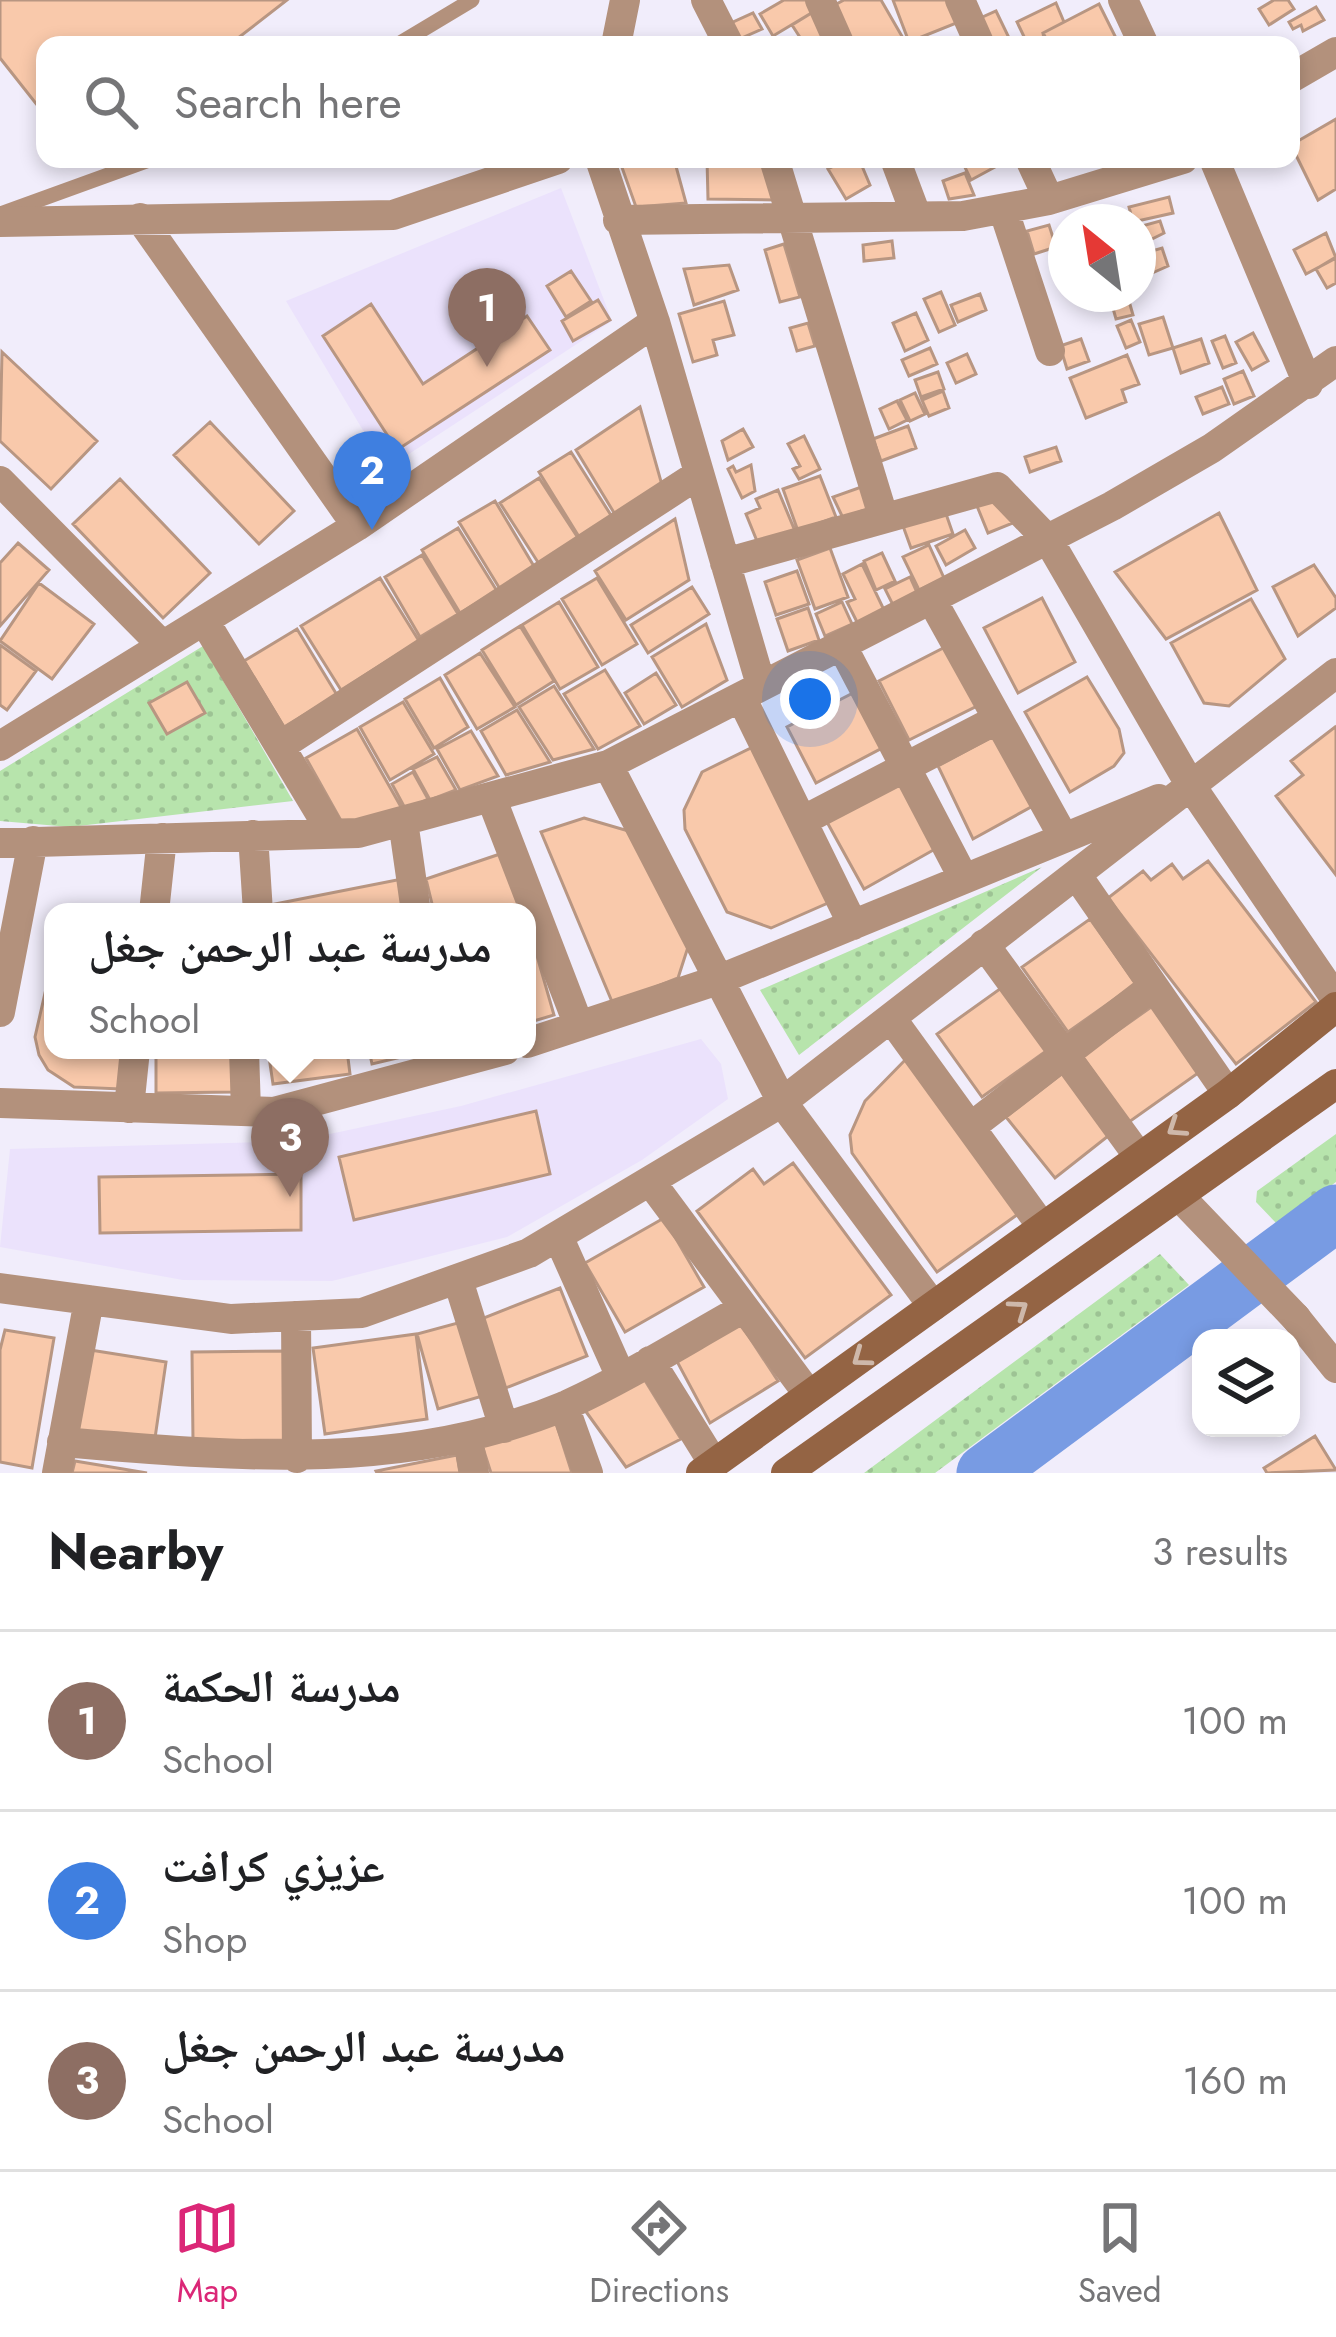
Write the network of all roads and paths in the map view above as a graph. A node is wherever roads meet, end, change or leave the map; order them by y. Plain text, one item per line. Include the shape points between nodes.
1 (472, 0) edge
2 (625, 0) edge
3 (706, 0) edge
4 (820, 0) edge
5 (960, 0) edge
6 (1123, 0) edge
7 (412, 36) edge
8 (618, 36) edge
9 (724, 36) edge
10 (836, 36) edge
11 (976, 36) edge
12 (1140, 36) edge
13 (1336, 52) edge
14 (1300, 73) edge
15 (129, 168) edge
16 (531, 168) edge
17 (603, 168) edge
18 (777, 168) edge
19 (898, 168) edge
20 (1034, 168) edge
21 (1153, 168) edge
22 (1218, 168) edge
23 (1048, 200) junction
24 (1004, 211) junction
25 (792, 215) junction
26 (916, 215) junction
27 (0, 218) edge
28 (140, 218) junction
29 (618, 220) junction
30 (655, 322) junction
31 (1050, 350) dead end
32 (1336, 361) edge
33 (1308, 384) junction
34 (699, 474) junction
35 (0, 481) edge
36 (883, 516) junction
37 (357, 526) junction
38 (1048, 541) junction
39 (725, 563) junction
40 (933, 602) junction
41 (205, 622) junction
42 (162, 645) junction
43 (842, 646) junction
44 (1336, 673) edge
45 (751, 691) junction
46 (998, 719) junction
47 (282, 745) junction
48 (0, 746) edge
49 (608, 765) junction
50 (905, 767) junction
51 (1191, 786) junction
52 (491, 797) junction
53 (403, 821) junction
54 (802, 821) junction
55 (332, 833) junction
56 (253, 835) junction
57 (163, 838) junction
58 (1064, 838) junction
59 (33, 841) junction
60 (0, 843) edge
61 (1078, 877) junction
62 (964, 879) junction
63 (155, 903) edge
64 (257, 903) edge
65 (415, 903) edge
66 (525, 903) edge
67 (853, 925) junction
68 (536, 936) edge
69 (984, 944) junction
70 (718, 980) junction
71 (1152, 987) junction
72 (1336, 1003) edge
73 (0, 1012) edge
74 (891, 1018) junction
75 (579, 1026) junction
76 (536, 1039) edge
77 (1066, 1056) junction
78 (134, 1059) edge
79 (244, 1059) edge
80 (459, 1059) edge
81 (1336, 1084) edge
82 (1228, 1094) junction
83 (782, 1102) junction
84 (0, 1103) edge
85 (129, 1108) junction
86 (246, 1112) junction
87 (972, 1126) junction
88 (1138, 1154) junction
89 (650, 1181) junction
90 (1180, 1197) junction
91 (1041, 1225) junction
92 (558, 1236) junction
93 (458, 1280) junction
94 (0, 1288) edge
95 (89, 1300) junction
96 (933, 1306) junction
97 (744, 1308) junction
98 (296, 1316) junction
99 (650, 1361) junction
100 (1336, 1368) edge
101 (621, 1377) junction
102 (809, 1395) junction
103 (564, 1406) junction
104 (504, 1428) junction
105 (468, 1439) junction
106 (59, 1458) edge
107 (297, 1458) junction
108 (370, 1465) edge
109 (254, 1466) edge
110 (707, 1469) edge
111 (474, 1473) edge
112 (588, 1473) edge
113 (786, 1473) edge

1 - 7 lane
2 - 8 street
3 - 9 street
4 - 10 street
5 - 11 street
6 - 12 street
13 - 14 street
15 - 27 lane
16 - 28 street via 393,214
17 - 29 street
18 - 25 street
19 - 26 street
20 - 23 street
21 - 23 street
22 - 33 street
23 - 24 street
24 - 26 street
24 - 31 street
25 - 26 street
25 - 29 street
25 - 36 street
27 - 28 street
28 - 37 street
29 - 30 street
30 - 34 street
30 - 37 street
32 - 33 street
33 - 38 street
34 - 39 street
34 - 47 street
35 - 42 street
36 - 38 street via 997,488
36 - 39 street
37 - 41 street
38 - 40 street
38 - 51 street
39 - 45 street
40 - 43 street
40 - 46 street
41 - 42 street
41 - 47 street
42 - 48 street
43 - 45 street
43 - 50 street
44 - 51 street
45 - 49 street
45 - 54 street
46 - 50 street
46 - 58 street
47 - 55 street
49 - 52 street
49 - 70 street
50 - 54 street
50 - 62 street
51 - 58 street
51 - 61 street
51 - 72 street
52 - 53 street
52 - 66 street
53 - 55 street
53 - 65 street
54 - 67 street
55 - 56 street
56 - 57 street
56 - 64 street
57 - 59 street
57 - 63 street
58 - 62 street
59 - 60 street
59 - 73 street
61 - 69 street
61 - 71 street
62 - 67 street
67 - 70 street
68 - 75 street
69 - 74 street
69 - 77 street
70 - 75 street
70 - 83 street
71 - 77 street
71 - 82 street
72 - 82 main road
74 - 83 street
74 - 87 street
75 - 76 street
77 - 87 street
77 - 88 street
78 - 85 street
79 - 86 street
80 - 86 street via 274,1112
81 - 90 main road
82 -> 88 main road
83 - 89 street
83 - 96 street
84 - 85 street
85 - 86 street
87 - 91 street
88 - 91 main road
89 - 92 street
89 - 97 street
90 - 100 street
113 -> 90 main road
91 - 96 main road
92 - 93 street
92 - 101 street
93 - 98 street via 362,1313
93 - 104 street
94 - 95 street
95 - 98 street via 231,1319
95 - 106 street
96 -> 102 main road
97 - 99 street
97 - 102 street
98 - 107 street
99 - 101 street
99 - 110 street
101 - 103 street
102 - 110 main road
103 - 104 street
103 - 112 street
104 - 105 street
105 - 108 street
105 - 111 street
106 - 109 street
107 - 108 street
107 - 109 street

